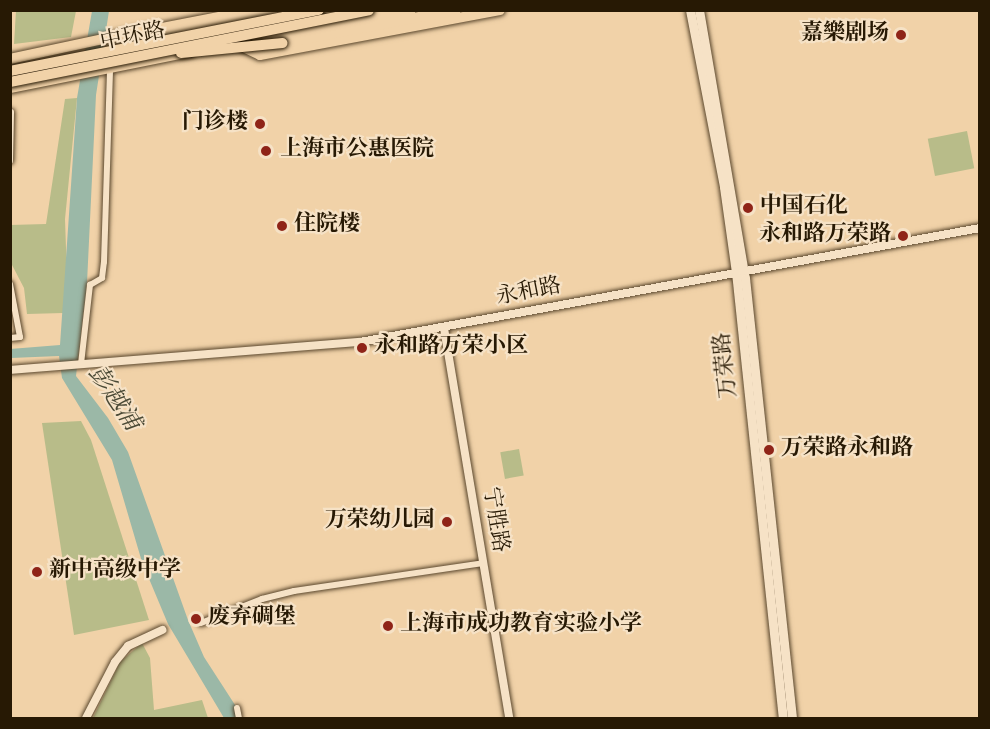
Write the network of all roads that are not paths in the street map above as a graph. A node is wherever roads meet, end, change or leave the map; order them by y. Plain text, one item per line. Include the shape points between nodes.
1 (255, 10) edge
2 (282, 10) edge
3 (318, 10) edge
4 (334, 10) edge
5 (361, 10) edge
6 (369, 10) edge
7 (411, 10) edge
8 (456, 10) edge
9 (500, 10) edge
10 (690, 10) edge
11 (699, 10) edge
12 (483, 12) edge
13 (238, 14) edge
14 (224, 32) junction
15 (235, 44) junction
16 (172, 47) junction
17 (153, 57) junction
18 (10, 59) edge
19 (109, 63) junction
20 (69, 69) junction
21 (10, 73) edge
22 (10, 81) edge
23 (10, 88) edge
24 (11, 112) edge
25 (10, 161) edge
26 (980, 228) edge
27 (740, 271) junction
28 (10, 284) edge
29 (444, 328) junction
30 (10, 338) edge
31 (81, 364) junction
32 (10, 370) edge
33 (483, 563) junction
34 (201, 623) dead end
35 (162, 630) dead end
36 (237, 708) dead end
37 (86, 718) edge
38 (239, 718) edge
39 (509, 718) edge
40 (783, 718) edge
41 (792, 718) edge

1 - 13 main road
2 - 13 main road
3 - 21 main road, 中环路, bridge
4 - 14 main road
5 - 16 main road
6 - 17 main road, 中环路, bridge
7 - 15 main road
8 - 17 main road, bridge via 283,43
9 - 12 main road
10 - 27 main road, 万荣路
11 - 27 main road, 万荣路
12 - 15 main road via 260,55
13 - 14 main road
13 - 18 main road
14 - 19 main road
15 - 17 main road
16 - 17 main road
16 - 19 main road
17 - 19 main road
17 - 22 main road, 中环路, bridge
19 - 20 main road
19 - 20 main road, bridge
19 - 31 street via 103,270 102,278 90,285
20 - 21 main road
20 - 22 main road
20 - 23 main road
24 - 25 street
26 - 27 street, 永和路
27 - 29 street, 永和路
27 - 40 main road, 万荣路
27 - 41 main road, 万荣路
28 - 30 street via 20,338
29 - 31 street, 永和路 via 360,342
29 - 33 street, 宁胜路
31 - 32 street, 永和路
33 - 34 street via 294,591
33 - 39 street, 宁胜路
35 - 37 street via 128,646 115,662
36 - 38 street

